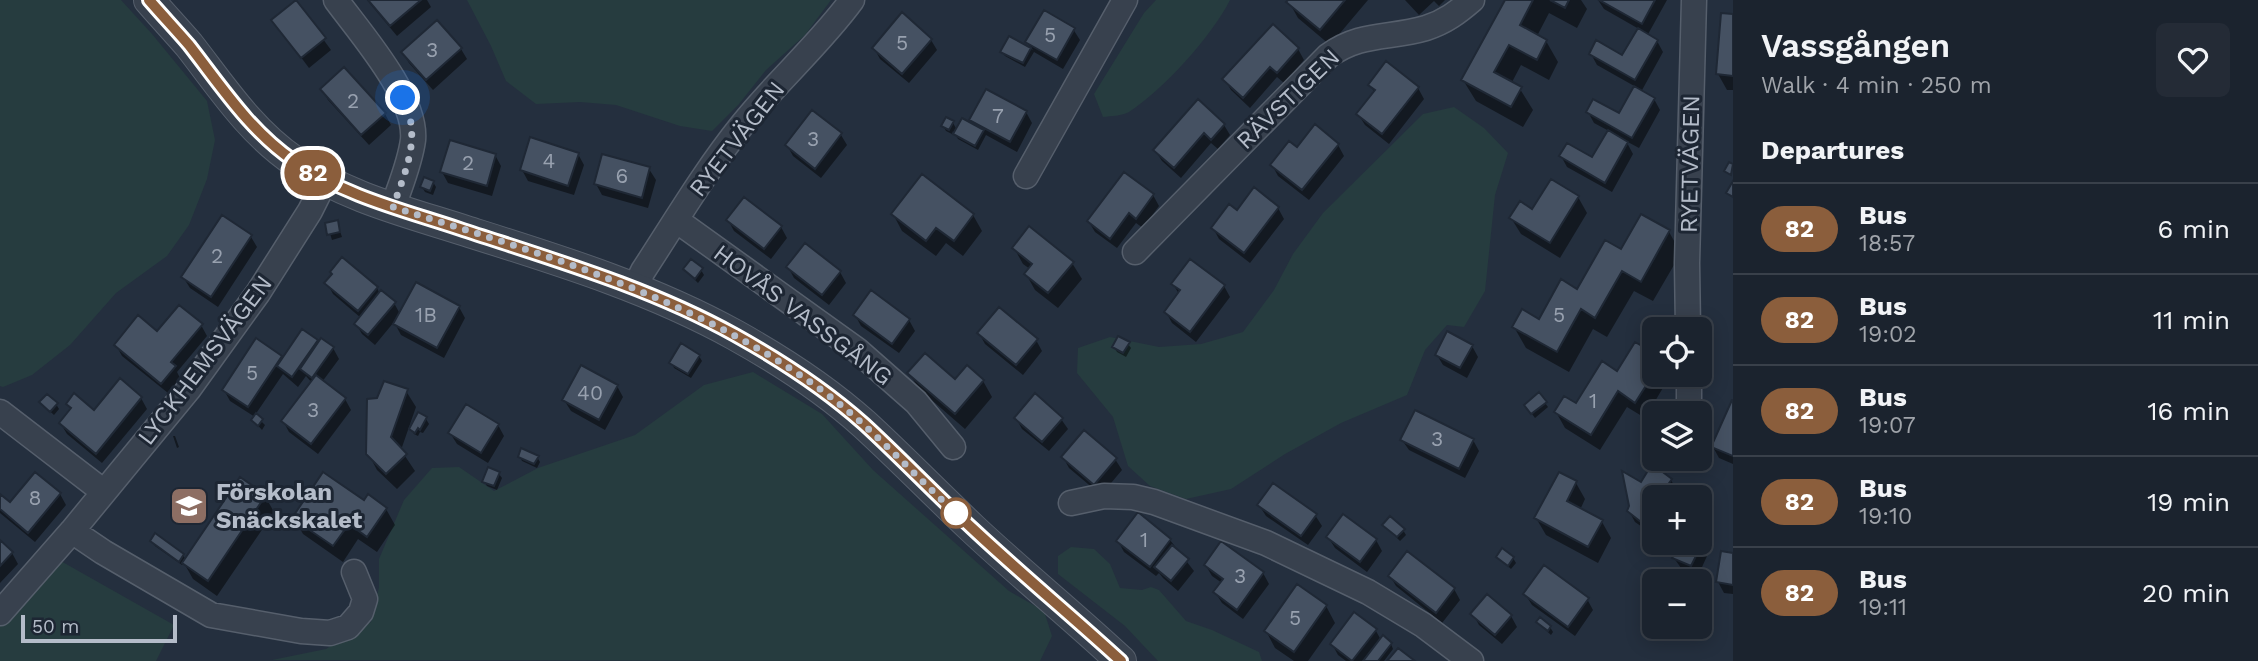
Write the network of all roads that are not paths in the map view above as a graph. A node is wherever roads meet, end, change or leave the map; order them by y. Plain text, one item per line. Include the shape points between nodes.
1 (149, 0) edge
2 (336, 0) edge
3 (852, 0) edge
4 (1125, 0) edge
5 (1472, 0) edge
6 (1694, 0) edge
7 (1026, 176) dead end
8 (325, 181) junction
9 (393, 207) junction
10 (676, 220) junction
11 (1135, 252) dead end
12 (635, 287) junction
13 (1688, 317) edge
14 (0, 412) edge
15 (953, 447) dead end
16 (104, 492) junction
17 (1071, 503) dead end
18 (72, 531) junction
19 (354, 572) dead end
20 (0, 613) edge
21 (1121, 661) edge
22 (1471, 661) edge

1 - 8 street via 259,130 291,160
2 - 9 street via 394,81 411,115 413,139
3 - 10 street, RYETVÄGEN via 744,123
4 - 7 street
5 - 11 street, RÄVSTIGEN via 1429,27 1363,38 1335,50
6 - 13 street, RYETVÄGEN
8 - 9 street
8 - 16 street, LYCKHEMSVÄGEN via 258,293 188,390
9 - 12 street
10 - 12 street, RYETVÄGEN
10 - 15 street, HOVÅS VASSGÅNG via 858,350 916,402
12 - 21 street via 737,336 827,394
14 - 16 street
16 - 18 street, LYCKHEMSVÄGEN
17 - 22 street via 1104,496 1133,497 1266,543 1368,592
18 - 19 street via 211,615 301,631 330,633 348,627 365,599
18 - 20 street, LYCKHEMSVÄGEN

